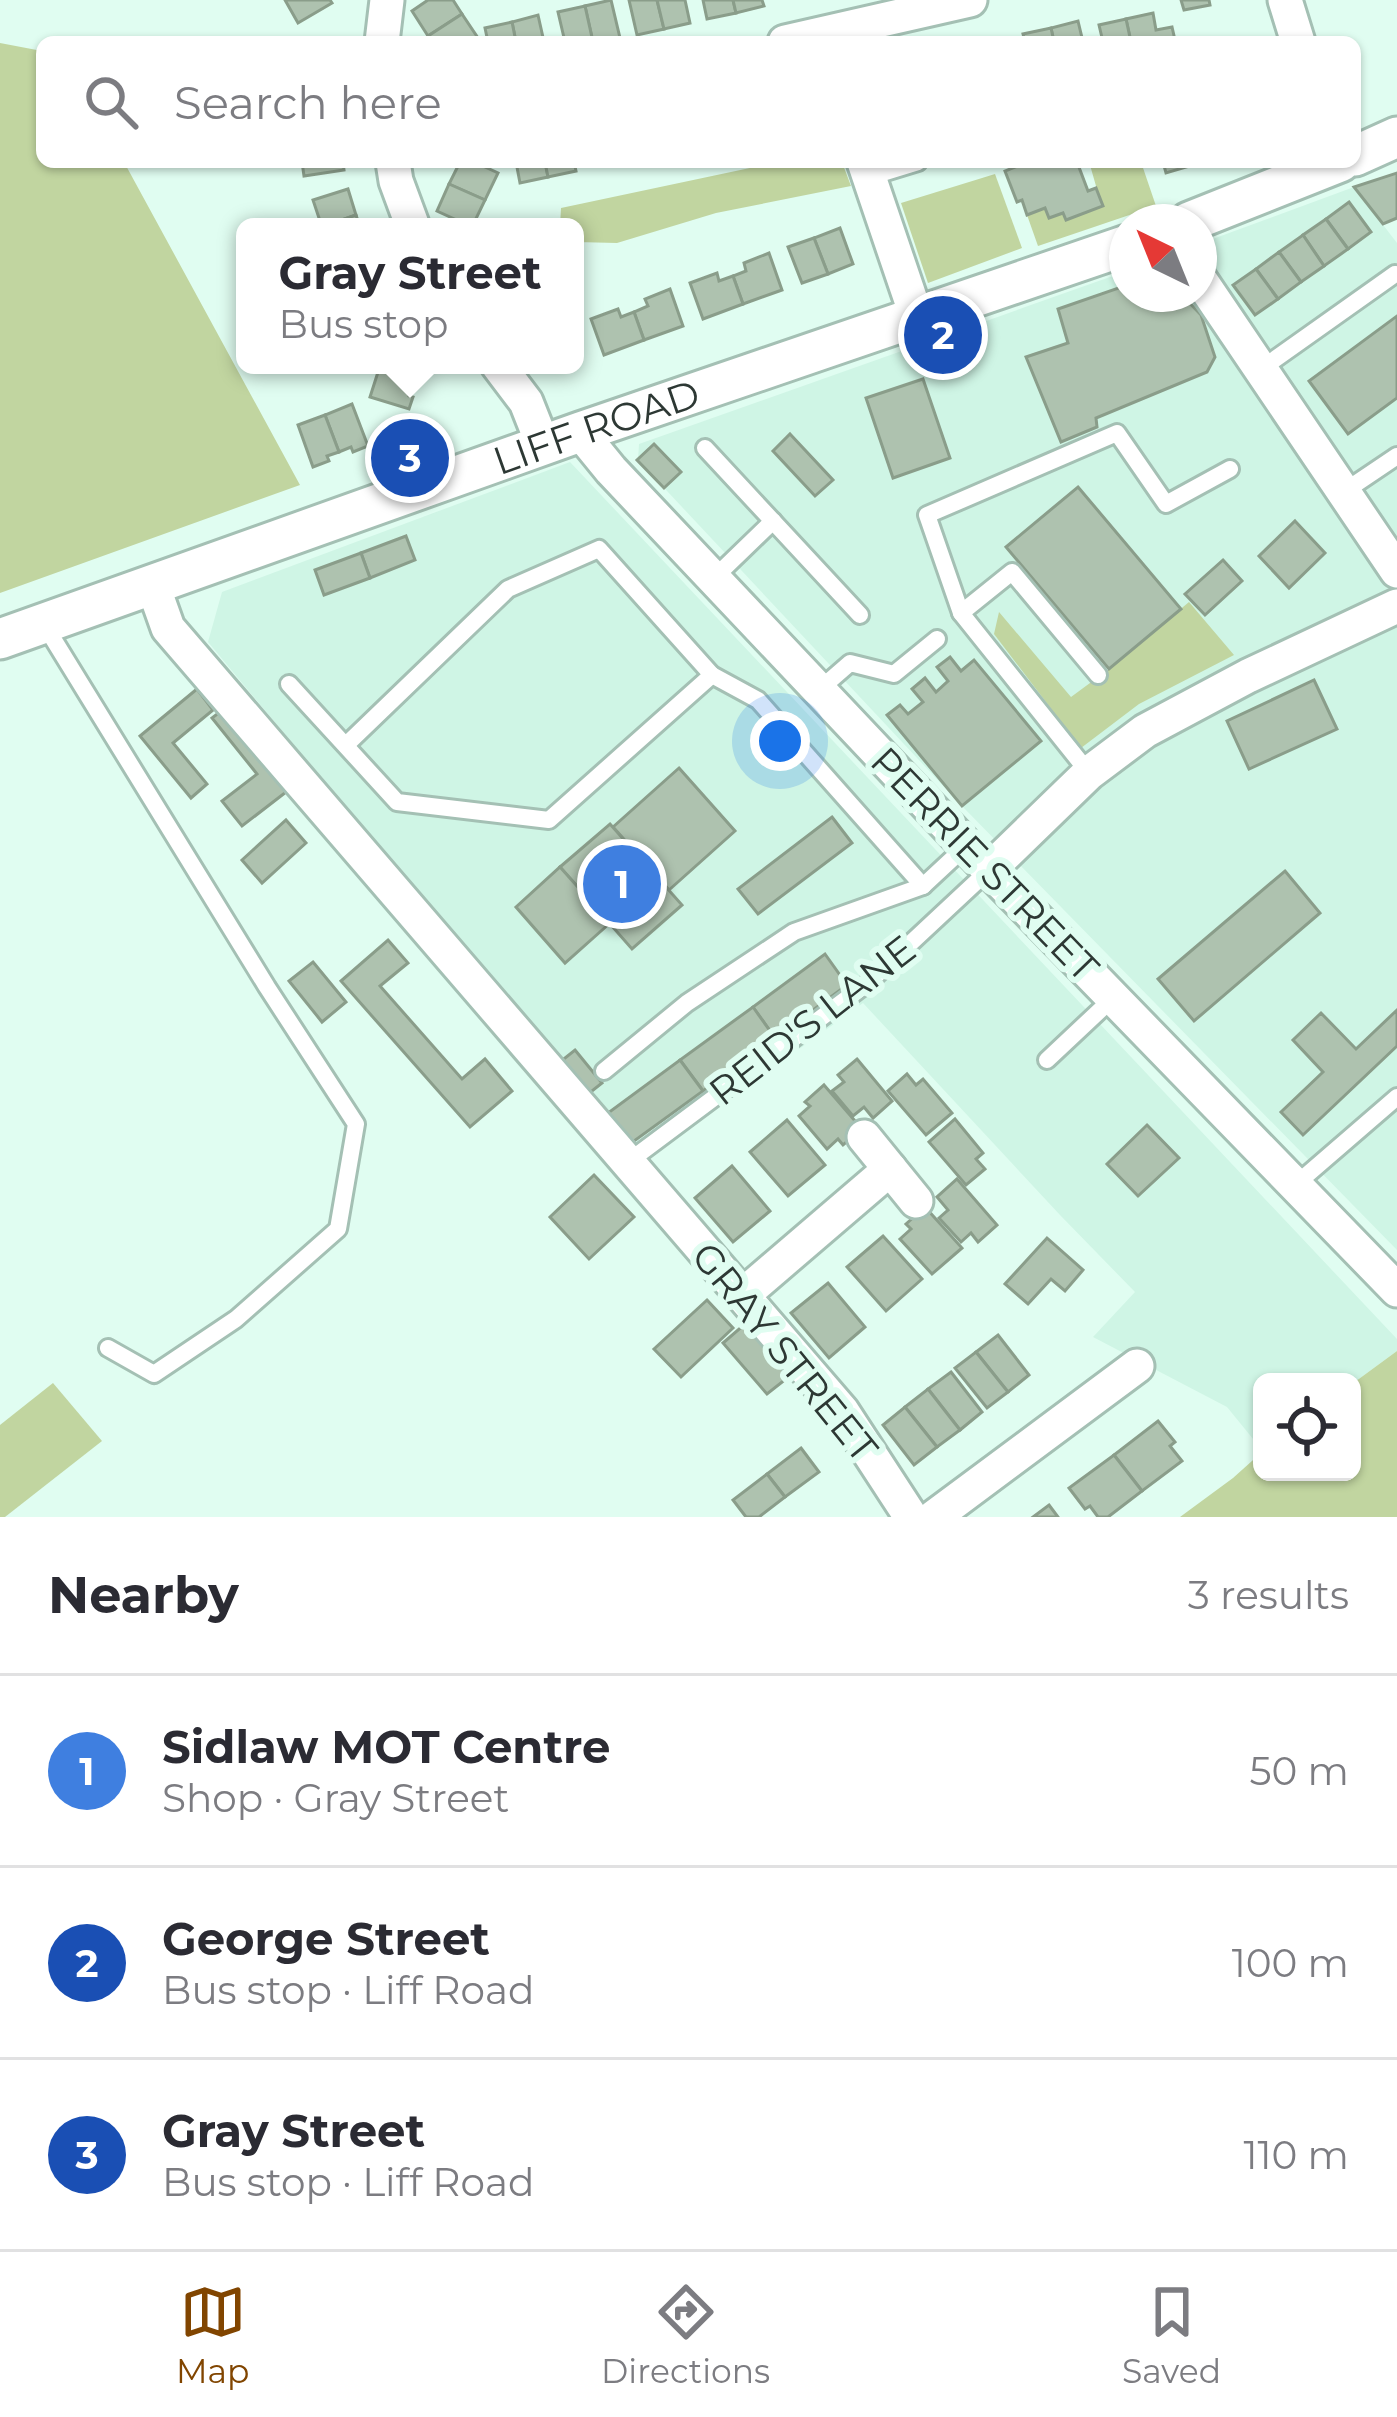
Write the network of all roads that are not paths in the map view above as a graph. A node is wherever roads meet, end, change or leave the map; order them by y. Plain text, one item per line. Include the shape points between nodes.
1 (387, 0) edge
2 (970, 0) edge
3 (1285, 0) edge
4 (383, 36) edge
5 (833, 36) edge
6 (1296, 36) edge
7 (1397, 137) edge
8 (1361, 152) edge
9 (393, 168) edge
10 (1324, 168) edge
11 (866, 170) edge
12 (1217, 211) edge
13 (410, 218) edge
14 (1109, 250) edge
15 (1395, 274) edge
16 (1217, 304) edge
17 (917, 318) junction
18 (1261, 369) junction
19 (505, 374) edge
20 (561, 438) junction
21 (706, 448) dead end
22 (1397, 456) edge
23 (1230, 470) dead end
24 (1345, 491) junction
25 (773, 521) junction
26 (1397, 571) edge
27 (714, 578) junction
28 (152, 583) junction
29 (1397, 607) edge
30 (962, 613) junction
31 (860, 615) dead end
32 (43, 623) junction
33 (0, 639) edge
34 (937, 639) dead end
35 (712, 676) junction
36 (1098, 676) dead end
37 (290, 684) dead end
38 (820, 690) junction
39 (346, 745) junction
40 (1089, 773) junction
41 (978, 858) junction
42 (923, 886) junction
43 (1113, 998) junction
44 (1047, 1060) dead end
45 (604, 1071) dead end
46 (1397, 1097) edge
47 (864, 1137) dead end
48 (628, 1162) junction
49 (890, 1169) junction
50 (1294, 1186) junction
51 (916, 1201) dead end
52 (1397, 1290) edge
53 (742, 1295) junction
54 (108, 1348) dead end
55 (1137, 1366) dead end
56 (911, 1517) edge
57 (934, 1517) edge

1 - 4 street
2 - 5 street
3 - 6 street
7 - 8 street
9 - 13 street
10 - 12 street
11 - 17 street
14 - 17 street, LIFF ROAD
15 - 18 lane
16 - 18 street
17 - 20 street, LIFF ROAD
18 - 24 street
19 - 20 street, PERRIE STREET
20 - 27 street, PERRIE STREET via 611,470
20 - 28 street, LIFF ROAD
21 - 25 lane
22 - 24 lane
23 - 30 lane via 1166,504 1118,433 927,515
24 - 26 street
25 - 27 lane
25 - 31 lane
27 - 38 street, PERRIE STREET
28 - 32 street, LIFF ROAD
28 - 48 street, GRAY STREET via 168,628
29 - 40 street via 1145,731
30 - 36 lane via 1012,572
30 - 40 lane
32 - 33 street, LIFF ROAD
32 - 54 lane via 356,1124 338,1229 236,1319 154,1374
34 - 38 lane via 894,674 850,662
35 - 39 lane via 548,820 398,802
35 - 39 lane via 599,549 508,589
35 - 42 lane via 758,700
37 - 39 lane
38 - 41 street, PERRIE STREET
40 - 41 street
41 - 42 lane
41 - 43 street, PERRIE STREET
41 - 48 lane, REID'S LANE via 869,982
42 - 45 lane via 794,932
43 - 44 lane
43 - 50 street, PERRIE STREET
46 - 50 lane
47 - 49 street
48 - 53 street, GRAY STREET
49 - 51 street
49 - 53 street
50 - 52 street, PERRIE STREET
53 - 56 street, GRAY STREET via 842,1411
55 - 57 street

